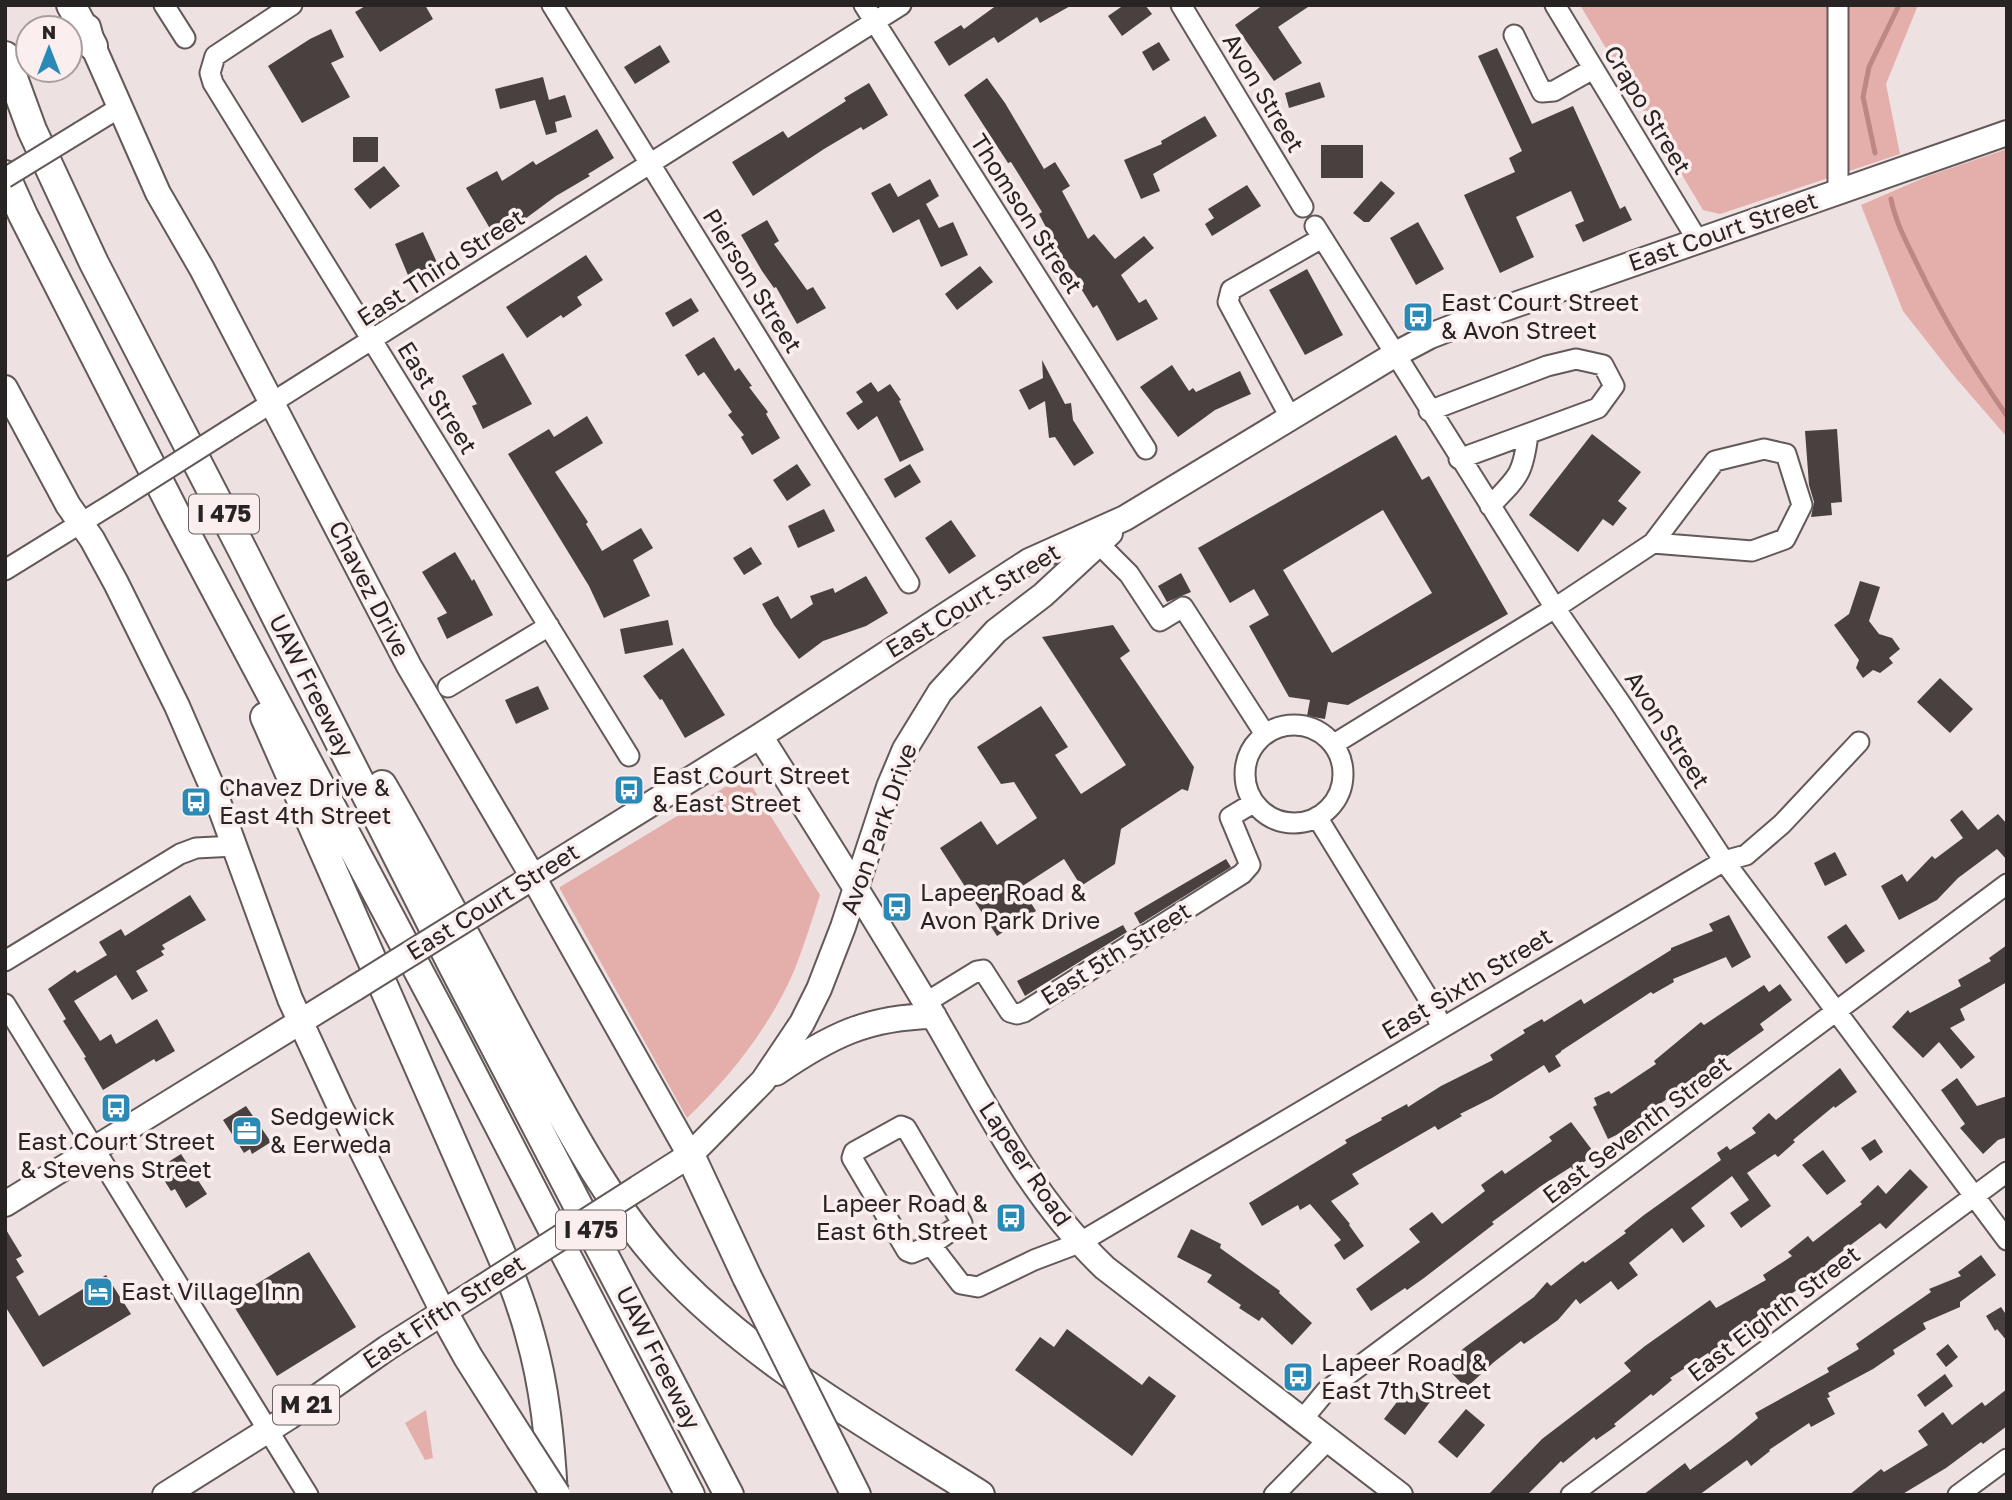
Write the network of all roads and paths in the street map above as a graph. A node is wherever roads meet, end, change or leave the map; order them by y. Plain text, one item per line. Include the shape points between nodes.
1 (71, 5) edge
2 (82, 5) edge
3 (164, 5) edge
4 (292, 5) edge
5 (552, 5) edge
6 (901, 5) edge
7 (1555, 5) edge
8 (1838, 5) edge
9 (1187, 8) edge
10 (869, 14) edge
11 (1514, 35) dead end
12 (185, 38) dead end
13 (93, 46) junction
14 (5, 56) edge
15 (1593, 69) junction
16 (119, 108) junction
17 (2007, 132) edge
18 (651, 163) junction
19 (5, 176) edge
20 (1838, 191) junction
21 (1303, 207) dead end
22 (1698, 241) junction
23 (373, 340) junction
24 (1394, 355) junction
25 (5, 388) edge
26 (272, 403) junction
27 (1429, 411) junction
28 (1290, 417) junction
29 (1528, 434) junction
30 (1146, 449) dead end
31 (1460, 459) junction
32 (1490, 506) junction
33 (176, 513) junction
34 (1125, 518) junction
35 (80, 523) junction
36 (1098, 543) junction
37 (1653, 543) junction
38 (243, 551) junction
39 (5, 570) edge
40 (1007, 576) junction
41 (909, 583) dead end
42 (1027, 607) junction
43 (1555, 608) junction
44 (549, 626) junction
45 (448, 687) dead end
46 (1265, 734) junction
47 (761, 736) junction
48 (1859, 742) dead end
49 (1334, 744) junction
50 (629, 756) dead end
51 (1253, 803) junction
52 (1317, 817) junction
53 (235, 846) junction
54 (1724, 862) junction
55 (533, 877) junction
56 (2007, 884) edge
57 (856, 889) junction
58 (5, 961) edge
59 (5, 1004) edge
60 (929, 1010) junction
61 (1837, 1011) junction
62 (300, 1022) junction
63 (1441, 1028) junction
64 (763, 1081) junction
65 (94, 1149) junction
66 (690, 1155) junction
67 (2007, 1172) edge
68 (1974, 1196) junction
69 (5, 1204) edge
70 (2007, 1240) edge
71 (1079, 1244) junction
72 (931, 1245) junction
73 (443, 1312) junction
74 (858, 1418) junction
75 (1302, 1420) junction
76 (268, 1430) junction
77 (1328, 1440) junction
78 (2007, 1459) edge
79 (165, 1495) edge
80 (308, 1495) edge
81 (555, 1495) edge
82 (690, 1495) edge
83 (729, 1495) edge
84 (856, 1495) edge
85 (963, 1495) edge
86 (980, 1495) edge
87 (1274, 1495) edge
88 (1400, 1495) edge
89 (1571, 1495) edge
90 (1958, 1495) edge

1 - 13 highway
2 - 13 main road, Chavez Drive
3 - 12 street
4 - 23 street, East Street via 222,50 211,64 213,83
5 - 18 street, Pierson Street
6 - 10 street, East Third Street
7 - 15 street, Crapo Street
8 - 20 street
9 - 21 street, Avon Street
10 - 18 street, East Third Street
10 - 30 street, Thomson Street
11 - 15 street via 1542,92 1554,91
13 - 16 main road, Chavez Drive
14 - 38 highway, UAW Freeway / I 475 via 70,213
15 - 22 street, Crapo Street
16 - 19 street, bridge
16 - 26 main road, Chavez Drive via 158,193
17 - 20 main road, East Court Street
18 - 23 street, East Third Street
18 - 41 street, Pierson Street
19 - 33 highway, UAW Freeway / I 475
20 - 22 main road, East Court Street
22 - 24 main road, East Court Street via 1466,322
23 - 26 street, East Third Street
23 - 44 street, East Street
24 - 27 street, Avon Street
24 - 28 main road, East Court Street
24 - 28 street, Avon Street via 1318,232 1231,290 1228,302
25 - 35 main road
26 - 35 street, East Third Street, bridge
26 - 55 main road, Chavez Drive via 409,666
27 - 29 street via 1547,366 1576,359 1603,365 1614,386 1598,408
27 - 31 street, Avon Street
28 - 34 main road, East Court Street
29 - 31 street
29 - 32 street via 1524,465 1512,485
31 - 32 street, Avon Street
32 - 43 street, Avon Street
33 - 81 highway via 505,1264 531,1336
33 - 82 highway, UAW Freeway / I 475
34 - 36 main road, Avon Park Drive
34 - 40 main road, East Court Street via 1029,561
35 - 39 street, East Third Street
35 - 53 main road via 98,548 177,706
36 - 42 main road, Avon Park Drive
36 - 46 street via 1129,573 1160,621 1183,607
37 - 37 street via 1752,551 1785,539 1802,505 1786,454 1764,449 1715,461
37 - 43 street
38 - 74 highway via 393,804 577,1142 619,1209 667,1268 724,1323
38 - 83 highway, UAW Freeway / I 475
40 - 42 main road
40 - 47 main road, East Court Street
42 - 57 main road, Avon Park Drive via 961,668 923,718 889,787
43 - 49 street
43 - 54 street, Avon Street
44 - 45 street
44 - 50 street, East Street
46 - 49 street via 1289,724 1314,728
46 - 51 street via 1249,754 1244,779
47 - 55 main road, East Court Street
47 - 57 main road, Lapeer Road
48 - 54 street, East Sixth Street via 1783,824 1746,855
49 - 52 street via 1344,768 1340,794 1324,815
51 - 52 street via 1273,820 1299,824
51 - 60 street, East 5th Street via 1230,817 1250,865 1242,874 1024,1012 1010,1012 983,970
52 - 63 street via 1433,1006
53 - 58 street via 186,851
53 - 62 main road
54 - 61 street, Avon Street
54 - 63 street, East Sixth Street
55 - 62 main road, East Court Street, bridge
55 - 66 main road, Chavez Drive
56 - 61 street, East Seventh Street
57 - 60 main road, Lapeer Road
57 - 64 main road, Avon Park Drive via 819,989
59 - 65 street
60 - 64 main road via 854,1029 812,1048
60 - 71 main road, Lapeer Road via 1024,1172
61 - 68 street, Avon Street
61 - 75 street, East Seventh Street via 1326,1391
62 - 65 main road, East Court Street
62 - 73 main road
63 - 71 street, East Sixth Street
64 - 66 main road
65 - 69 main road, East Court Street
65 - 76 street
66 - 73 main road, East Fifth Street, bridge
66 - 84 highway, bridge
67 - 68 street, East Eighth Street
68 - 70 street, Avon Street
68 - 89 street, East Eighth Street
71 - 72 street, East Sixth Street via 978,1287 961,1284
71 - 75 main road, Lapeer Road
72 - 72 street via 907,1251 852,1158 854,1152 901,1126 962,1220 961,1226
73 - 76 main road, East Fifth Street / M 21
73 - 81 highway, bridge
74 - 85 highway
74 - 86 highway
75 - 77 main road, Lapeer Road
76 - 79 main road, East Fifth Street / M 21
76 - 80 street
77 - 87 street
77 - 88 main road, Lapeer Road
78 - 90 street

